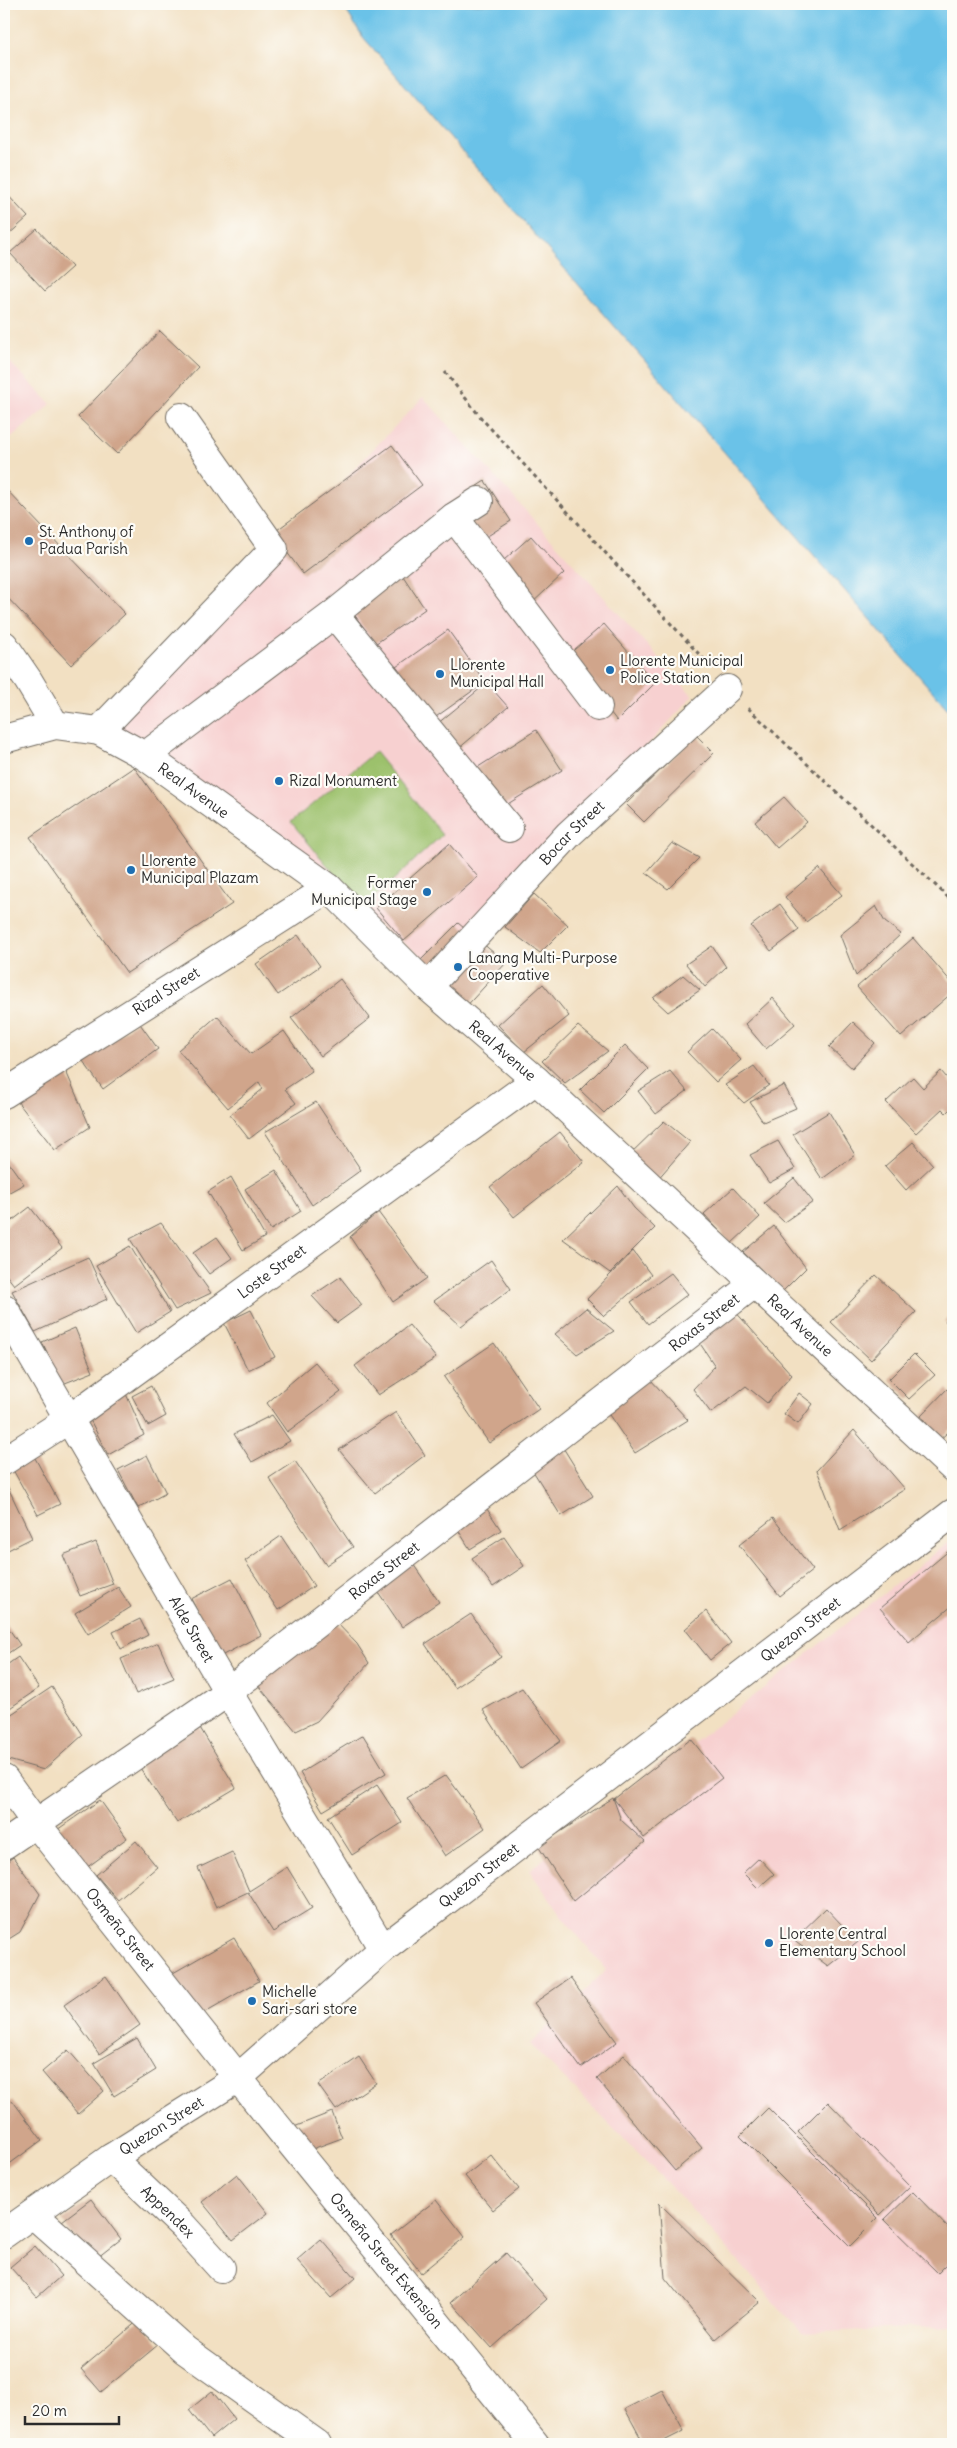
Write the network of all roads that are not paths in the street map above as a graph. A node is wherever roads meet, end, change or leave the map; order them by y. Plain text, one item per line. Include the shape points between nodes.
1 (181, 417) dead end
2 (479, 501) dead end
3 (454, 517) junction
4 (334, 614) junction
5 (4, 645) edge
6 (727, 689) road end
7 (598, 707) dead end
8 (56, 725) junction
9 (99, 731) junction
10 (4, 739) edge
11 (144, 756) junction
12 (509, 828) dead end
13 (329, 888) junction
14 (428, 987) junction
15 (536, 1080) junction
16 (4, 1094) edge
17 (754, 1284) junction
18 (4, 1308) edge
19 (69, 1419) junction
20 (4, 1461) edge
21 (953, 1468) edge
22 (953, 1513) edge
23 (228, 1692) junction
24 (4, 1778) edge
25 (35, 1822) junction
26 (4, 1845) edge
27 (383, 1950) junction
28 (238, 2078) junction
29 (111, 2158) junction
30 (33, 2214) junction
31 (4, 2234) edge
32 (221, 2268) dead end
33 (317, 2444) edge
34 (535, 2444) edge

1 - 9 street via 274,549
2 - 3 street
3 - 4 street
3 - 7 street
4 - 11 street
4 - 12 street
5 - 8 street
6 - 14 street, Bocar Street via 569,834
8 - 9 street, Real Avenue
8 - 10 street, Real Avenue
9 - 11 street, Real Avenue
11 - 13 street, Real Avenue
13 - 14 street, Real Avenue
13 - 16 street, Rizal Street
14 - 15 street, Real Avenue
15 - 17 street, Real Avenue
15 - 19 street, Loste Street
17 - 21 street, Real Avenue
17 - 23 street, Roxas Street
18 - 19 street, Alde Street
19 - 20 street, Loste Street
19 - 23 street, Alde Street
22 - 27 street, Quezon Street
23 - 25 street, Roxas Street
23 - 27 street, Alde Street
24 - 25 street, Osmeña Street
25 - 26 street, Roxas Street
25 - 28 street, Osmeña Street
27 - 28 street, Quezon Street
28 - 29 street, Quezon Street
28 - 34 street, Osmeña Street Extension
29 - 30 street, Quezon Street
29 - 32 street, Appendex via 183,2226
30 - 31 street, Quezon Street
30 - 33 street via 186,2350

